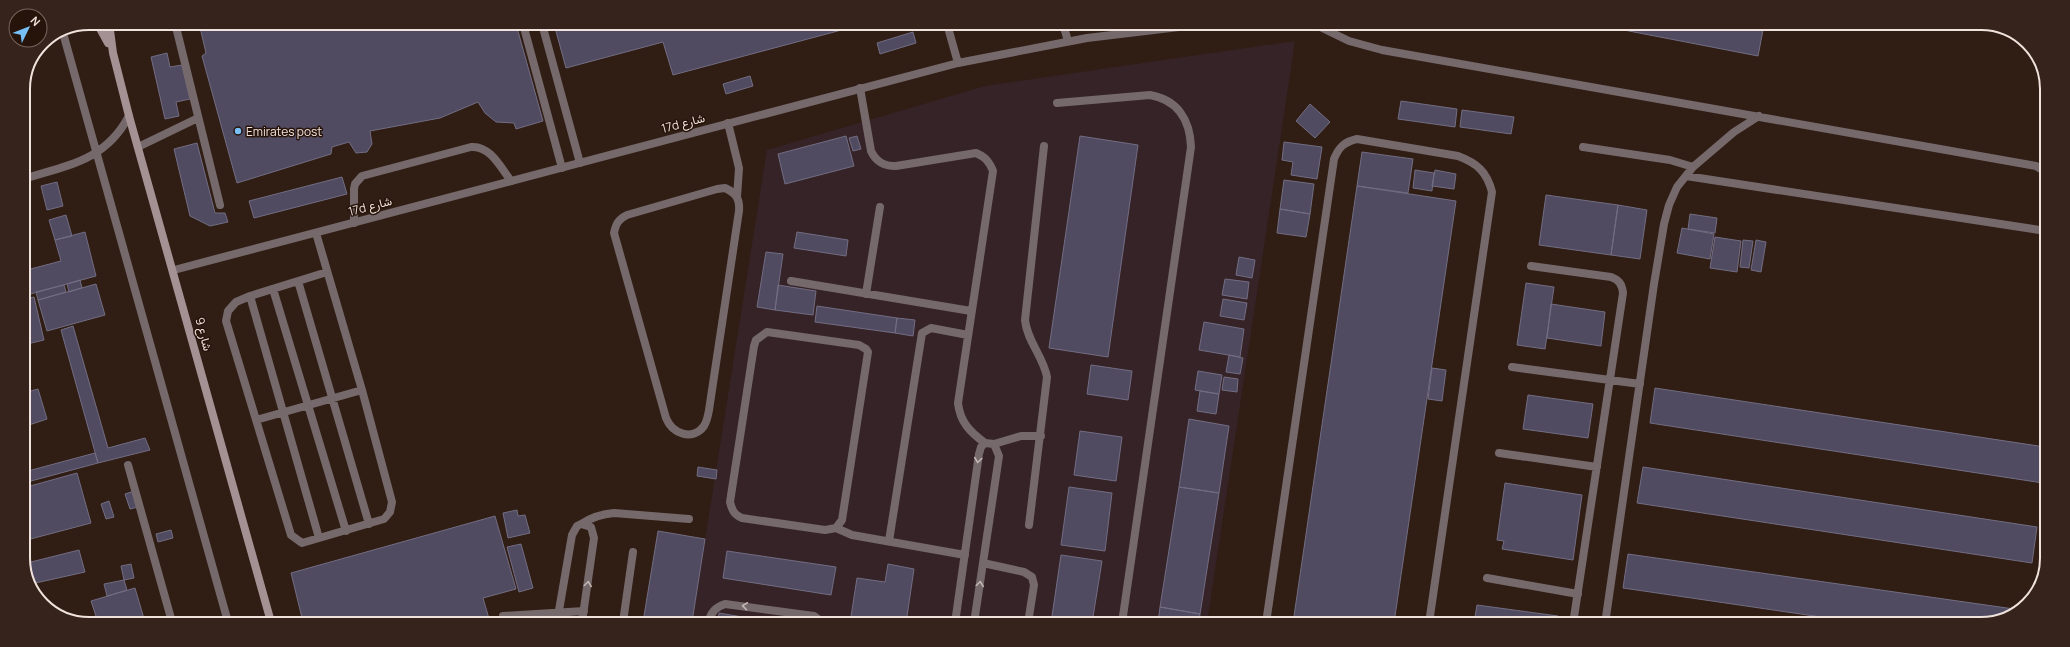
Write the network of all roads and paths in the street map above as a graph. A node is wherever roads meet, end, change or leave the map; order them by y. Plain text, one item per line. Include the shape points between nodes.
1 (100, 30) edge
2 (110, 30) edge
3 (176, 30) edge
4 (525, 30) edge
5 (544, 30) edge
6 (949, 30) edge
7 (1065, 30) edge
8 (1144, 30) edge
9 (1327, 30) edge
10 (63, 36) edge
11 (1068, 41) junction
12 (112, 53) junction
13 (958, 63) junction
14 (860, 88) junction
15 (1057, 103) dead end
16 (129, 116) junction
17 (1760, 116) junction
18 (198, 118) junction
19 (728, 123) junction
20 (1044, 146) dead end
21 (138, 147) junction
22 (1583, 148) dead end
23 (98, 152) junction
24 (580, 163) junction
25 (1693, 167) junction
26 (562, 168) junction
27 (2040, 168) edge
28 (1686, 176) junction
29 (30, 177) edge
30 (511, 181) junction
31 (737, 197) junction
32 (220, 205) dead end
33 (880, 207) dead end
34 (354, 223) junction
35 (2040, 231) edge
36 (316, 233) junction
37 (1531, 266) dead end
38 (174, 270) junction
39 (327, 272) junction
40 (298, 280) junction
41 (791, 281) dead end
42 (273, 289) junction
43 (866, 294) junction
44 (250, 296) junction
45 (972, 312) junction
46 (968, 335) junction
47 (1512, 367) dead end
48 (1610, 380) junction
49 (1640, 384) junction
50 (362, 390) junction
51 (333, 398) junction
52 (308, 405) junction
53 (283, 412) junction
54 (256, 420) junction
55 (1041, 436) junction
56 (985, 442) junction
57 (994, 444) junction
58 (1499, 453) dead end
59 (128, 466) dead end
60 (1597, 467) junction
61 (689, 519) dead end
62 (369, 524) junction
63 (581, 524) junction
64 (1029, 525) dead end
65 (836, 528) junction
66 (346, 531) junction
67 (319, 538) junction
68 (889, 541) junction
69 (633, 552) dead end
70 (965, 555) junction
71 (983, 564) junction
72 (1487, 578) dead end
73 (1578, 594) junction
74 (584, 611) junction
75 (558, 613) junction
76 (503, 616) dead end
77 (171, 617) edge
78 (227, 617) edge
79 (270, 617) edge
80 (558, 617) edge
81 (583, 617) edge
82 (623, 617) edge
83 (711, 617) edge
84 (815, 617) edge
85 (956, 617) edge
86 (975, 617) edge
87 (1029, 617) edge
88 (1123, 617) edge
89 (1267, 617) edge
90 (1430, 617) edge
91 (1574, 617) edge
92 (1606, 617) edge

1 - 12 street, شارع 9
2 - 12 street, شارع 9
3 - 18 street
4 - 26 street
5 - 24 street
6 - 13 street
7 - 11 street
8 - 11 street, 17d شارع
9 - 17 street via 1382,50
10 - 23 street
11 - 13 street, 17d شارع
12 - 16 street, شارع 9
13 - 14 street, 17d شارع
14 - 19 street, 17d شارع
14 - 45 street via 871,151 883,165 896,166 976,153 990,163 993,171
15 - 88 street via 1150,95 1160,97 1172,103 1181,112 1188,122 1191,135
16 - 21 street, شارع 9
16 - 23 street via 111,143
17 - 25 street via 1734,132
17 - 27 street
18 - 21 street
18 - 32 street
19 - 24 street, 17d شارع
19 - 31 street via 739,168
20 - 55 street via 1025,320 1028,336 1047,377
21 - 38 street, شارع 9
22 - 25 street via 1670,160
23 - 29 street via 71,164
23 - 78 street
24 - 26 street, 17d شارع
25 - 28 street
26 - 30 street, 17d شارع
28 - 35 street
28 - 49 street via 1677,187 1664,224
30 - 34 street, 17d شارع
30 - 34 street via 488,152 483,148 471,147 362,176 354,189
31 - 31 street via 732,191 716,189 627,215 620,218 614,232 666,418 669,425 682,434 697,432 704,426 709,410 739,211
33 - 43 street
34 - 36 street, 17d شارع
36 - 38 street, 17d شارع
36 - 39 street
37 - 48 street via 1611,277 1622,285
38 - 79 street, شارع 9
39 - 40 street
39 - 50 street
40 - 42 street
40 - 51 street
41 - 43 street
42 - 44 street
42 - 52 street
43 - 45 street
44 - 53 street
44 - 54 street via 236,302 228,311 226,321
45 - 46 street
46 - 56 street via 958,395 959,412 967,429
46 - 68 street via 931,328 922,333
47 - 48 street
48 - 49 street
48 - 60 street
49 - 92 street
50 - 51 street
50 - 62 street via 392,502 390,512 384,519
51 - 52 street
51 - 62 street
52 - 53 street
52 - 66 street
53 - 54 street
53 - 67 street
54 - 67 street via 291,535 302,543
55 - 57 street via 1021,436
55 - 64 street
56 - 57 street
56 -> 70 street via 979,454
57 - 71 street via 999,456
58 - 60 street
59 - 77 street
60 - 73 street
61 - 63 street via 614,513 591,517
62 - 66 street
74 -> 63 street via 594,538 591,527
63 - 75 street via 572,535
65 - 65 street via 842,520 868,352 863,346 767,332 761,335 754,346 731,508 733,513 742,518 825,530
65 - 68 street via 852,535
66 - 67 street
68 - 70 street
69 - 82 street
70 - 85 street
86 -> 71 street
71 - 87 street via 1024,572 1032,577 1034,585
72 - 73 street
73 - 91 street
74 - 75 street
74 - 81 street
75 - 76 street
75 - 80 street
84 -> 83 street via 725,604 713,611
89 - 90 street via 1334,159 1338,149 1346,142 1357,139 1471,160 1489,179 1492,192

